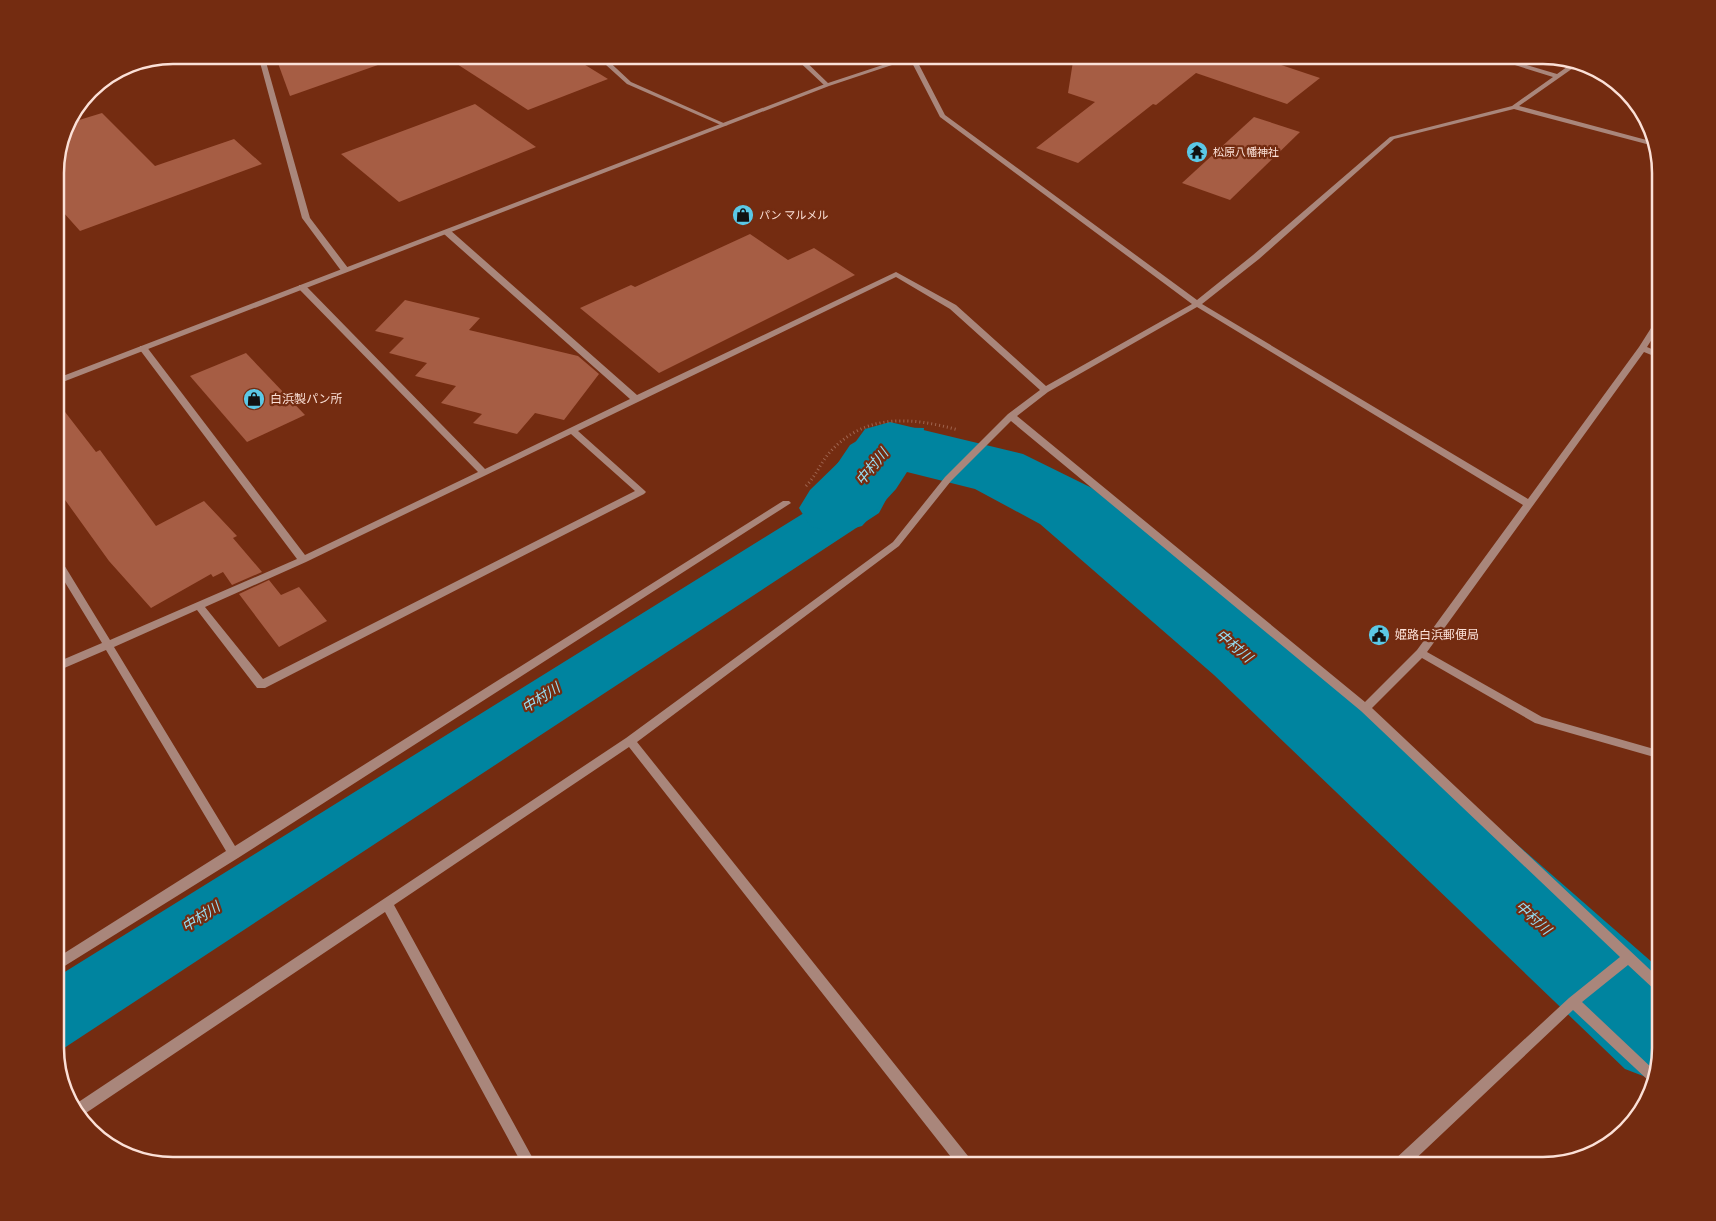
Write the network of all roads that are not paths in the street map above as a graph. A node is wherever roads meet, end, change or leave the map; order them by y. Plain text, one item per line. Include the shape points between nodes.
1 (263, 64) edge
2 (608, 64) edge
3 (805, 64) edge
4 (890, 64) edge
5 (918, 64) edge
6 (1516, 64) edge
7 (1571, 67) edge
8 (1556, 76) junction
9 (827, 85) junction
10 (1514, 107) junction
11 (725, 125) junction
12 (1648, 142) edge
13 (447, 232) junction
14 (345, 270) junction
15 (302, 287) junction
16 (1197, 304) junction
17 (1652, 333) edge
18 (143, 348) junction
19 (1642, 348) junction
20 (1652, 352) edge
21 (64, 379) edge
22 (1045, 390) junction
23 (637, 400) junction
24 (1011, 416) junction
25 (573, 431) junction
26 (484, 473) junction
27 (786, 503) road end
28 (1529, 504) junction
29 (303, 560) junction
30 (64, 572) edge
31 (199, 606) junction
32 (108, 645) junction
33 (1421, 653) junction
34 (64, 664) edge
35 (1365, 708) junction
36 (630, 741) junction
37 (1652, 752) edge
38 (234, 854) junction
39 (387, 904) junction
40 (1628, 958) junction
41 (64, 960) edge
42 (1652, 980) edge
43 (1573, 1002) junction
44 (1649, 1074) edge
45 (81, 1108) edge
46 (525, 1157) edge
47 (960, 1157) edge
48 (1408, 1157) edge

1 - 14 street via 306,218
2 - 11 street via 629,83
3 - 9 street
4 - 9 street
5 - 16 street via 942,116
6 - 8 street
7 - 8 street
8 - 10 street
9 - 11 street
10 - 12 street
10 - 16 street via 1392,138
11 - 13 street
13 - 14 street
13 - 23 street
14 - 15 street
15 - 18 street
15 - 26 street
16 - 22 street
16 - 28 street
17 - 19 street
18 - 21 street
18 - 29 street
19 - 20 street
19 - 28 street
22 - 23 street via 953,307 896,274
22 - 24 street
23 - 25 street
24 - 35 street
24 - 36 street via 948,479 896,544
25 - 26 street
25 - 31 street via 640,492 261,685
26 - 29 street
27 - 38 street
28 - 33 street
29 - 31 street
30 - 32 street
31 - 32 street
32 - 34 street
32 - 38 street
33 - 35 street
33 - 37 street via 1539,720
35 - 40 street
36 - 39 street
36 - 47 street
38 - 41 street
39 - 45 street
39 - 46 street
40 - 42 street
40 - 43 street
43 - 44 street
43 - 48 street

